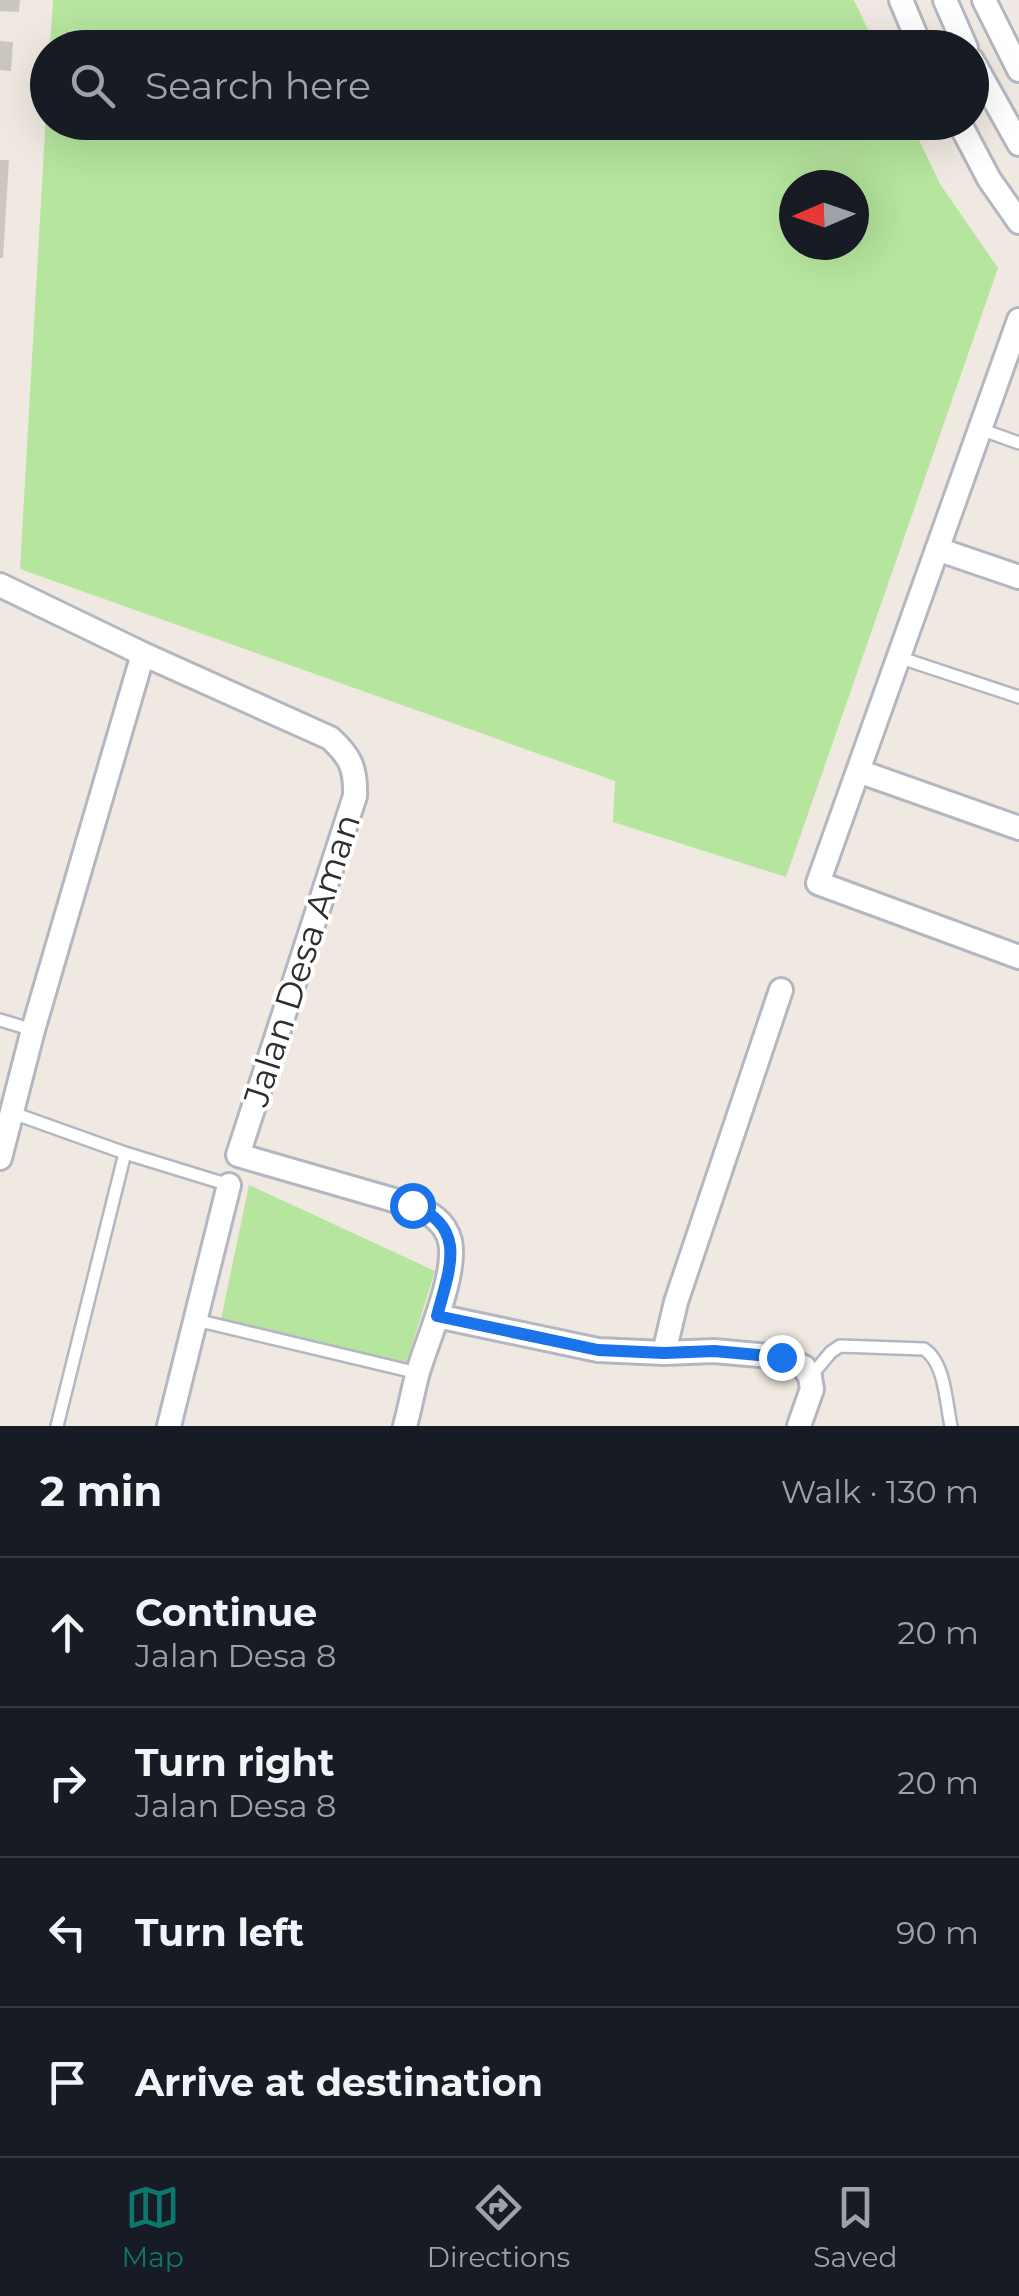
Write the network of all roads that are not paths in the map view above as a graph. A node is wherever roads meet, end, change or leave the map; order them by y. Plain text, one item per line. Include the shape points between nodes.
1 (901, 0) edge
2 (946, 0) edge
3 (984, 0) edge
4 (914, 30) edge
5 (958, 30) edge
6 (1005, 45) junction
7 (989, 52) edge
8 (1019, 70) edge
9 (989, 90) edge
10 (969, 140) edge
11 (1019, 144) edge
12 (1019, 222) edge
13 (1019, 320) edge
14 (980, 429) junction
15 (1019, 443) edge
16 (938, 548) junction
17 (1019, 577) edge
18 (1, 589) edge
19 (143, 654) junction
20 (898, 658) junction
21 (1019, 698) edge
22 (858, 772) junction
23 (1019, 828) edge
24 (1019, 957) edge
25 (781, 990) dead end
26 (0, 1020) edge
27 (33, 1030) junction
28 (13, 1113) junction
29 (125, 1153) junction
30 (0, 1158) edge
31 (229, 1185) joint
32 (437, 1316) junction
33 (196, 1320) junction
34 (664, 1353) junction
35 (418, 1373) junction
36 (810, 1377) junction
37 (412, 1425) edge
38 (56, 1426) edge
39 (169, 1426) edge
40 (799, 1426) edge
41 (951, 1426) edge

1 - 4 street
2 - 5 street
3 - 6 street
6 - 7 street
6 - 8 street
9 - 11 street
10 - 12 street
13 - 14 street
14 - 15 lane
14 - 16 street
16 - 17 street
16 - 20 street
18 - 19 street, Jalan Desa Aman
19 - 27 street
19 - 32 street, Jalan Desa Aman via 330,738 356,777 356,796 238,1154 428,1211 450,1244
20 - 21 lane
20 - 22 street
22 - 23 street
22 - 24 street via 818,883
25 - 34 street
26 - 27 lane
27 - 28 street
28 - 29 lane
28 - 30 street
29 - 31 lane
29 - 38 lane
31 - 33 street
32 - 34 street via 598,1350
32 - 35 street
33 - 35 lane
33 - 39 street
34 - 36 street via 781,1357
35 - 37 street
36 - 40 street
36 - 41 lane via 840,1346 924,1349 939,1370

